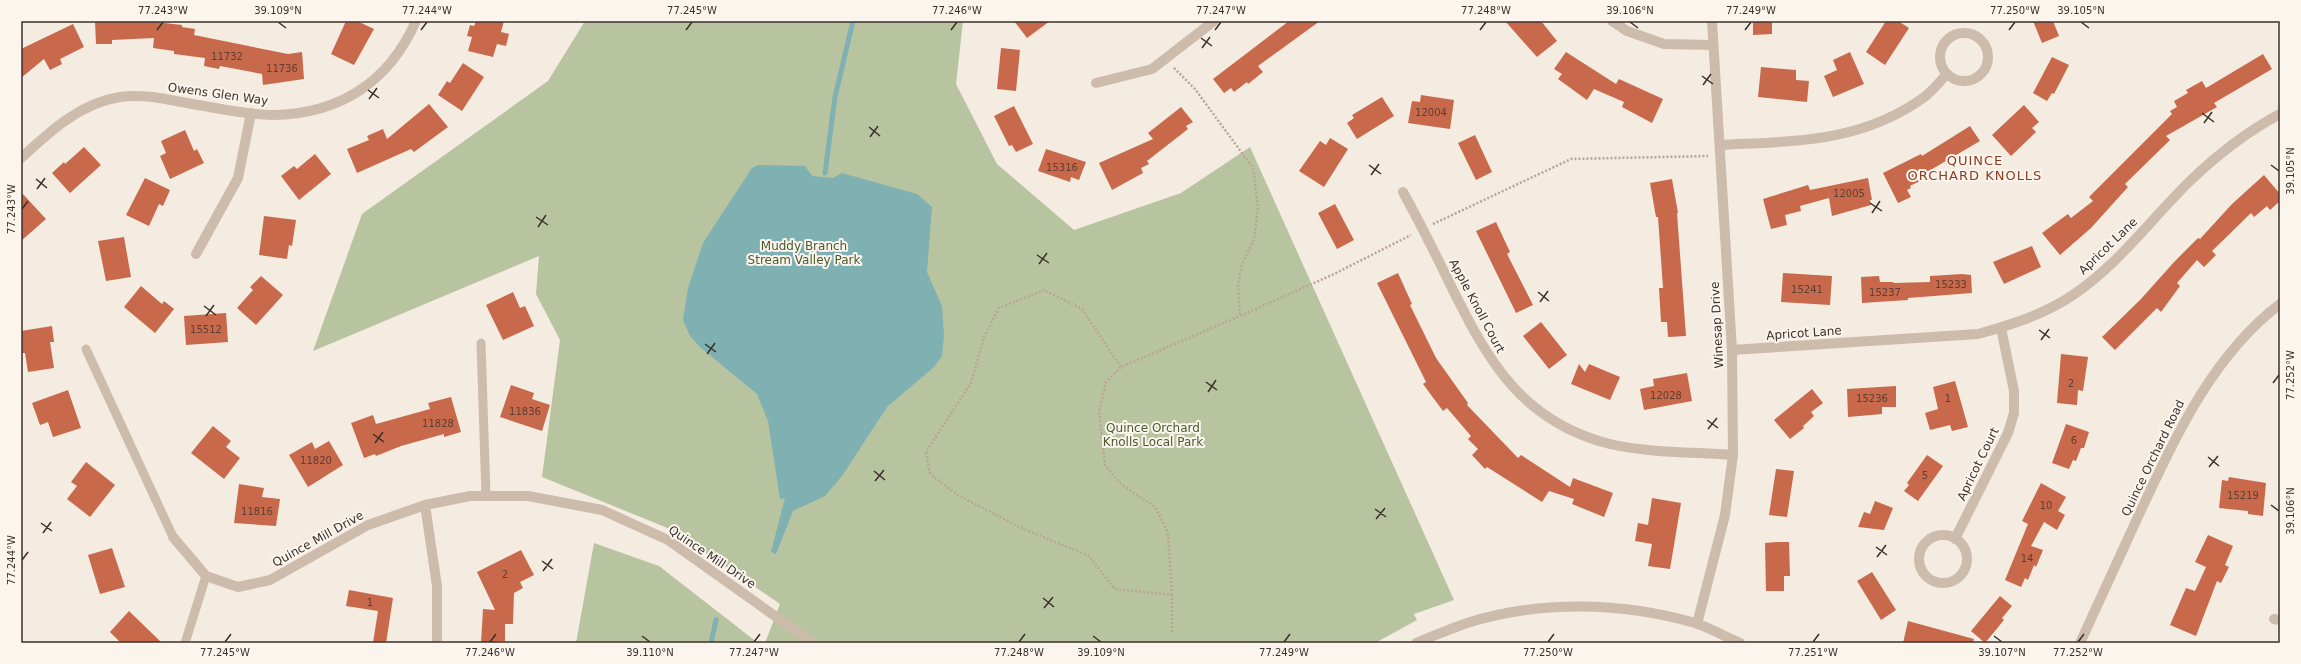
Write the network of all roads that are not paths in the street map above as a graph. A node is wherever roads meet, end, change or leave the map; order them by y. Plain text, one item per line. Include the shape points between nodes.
1 (416, 21) edge
2 (1214, 21) edge
3 (1612, 21) edge
4 (1712, 21) edge
5 (1713, 45) junction
6 (1947, 74) junction
7 (1096, 83) dead end
8 (251, 113) junction
9 (2280, 114) edge
10 (1720, 145) junction
11 (21, 158) edge
12 (1403, 192) dead end
13 (196, 254) dead end
14 (2280, 304) edge
15 (2001, 328) junction
16 (481, 343) dead end
17 (86, 349) dead end
18 (1732, 350) junction
19 (1733, 455) junction
20 (486, 496) junction
21 (425, 505) junction
22 (173, 537) joint
23 (1955, 539) junction
24 (206, 576) junction
25 (1697, 624) junction
26 (185, 643) edge
27 (437, 643) edge
28 (813, 643) edge
29 (1416, 643) edge
30 (1740, 643) edge
31 (2080, 643) edge

1 - 8 street, Owens Glen Way via 409,37 385,71 361,90 337,103 311,111 273,115
2 - 7 street via 1152,69
3 - 5 street via 1627,31 1664,44
4 - 5 street, Winesap Drive
5 - 10 street, Winesap Drive
6 - 6 street via 1953,79 1969,81 1982,72 1987,66 1987,50 1978,37 1962,33 1948,38 1943,45 1940,60
6 - 10 street via 1924,98 1900,112 1848,134 1815,140
8 - 11 street, Owens Glen Way via 142,96 119,97 93,106 55,126
8 - 13 street via 238,178
9 - 15 street, Apricot Lane via 2237,142 2190,181 2113,263 2088,284 2053,308
10 - 18 street, Winesap Drive
12 - 19 street, Apple Knoll Court via 1476,337 1512,388 1536,409 1558,423 1609,443 1630,448
14 - 31 street, Quince Orchard Road via 2240,343 2202,391 2172,444
15 - 18 street, Apricot Lane via 1978,334
15 - 23 street, Apricot Court via 2014,391 2014,413 2008,433
16 - 20 lane
17 - 22 lane
18 - 19 street, Winesap Drive
19 - 25 street, Winesap Drive via 1724,521
20 - 21 street, Quince Mill Drive via 470,496
20 - 28 street, Quince Mill Drive via 528,496 602,510 668,540
21 - 24 street, Quince Mill Drive via 368,525 270,580 238,587
21 - 27 street via 437,586
22 - 24 street
23 - 23 street via 1948,536 1934,537 1923,547 1920,554 1922,569 1932,580 1940,583 1956,580 1966,567 1966,551
24 - 26 lane
25 - 29 street via 1653,612 1608,607 1564,607 1512,612 1467,623
25 - 30 street

